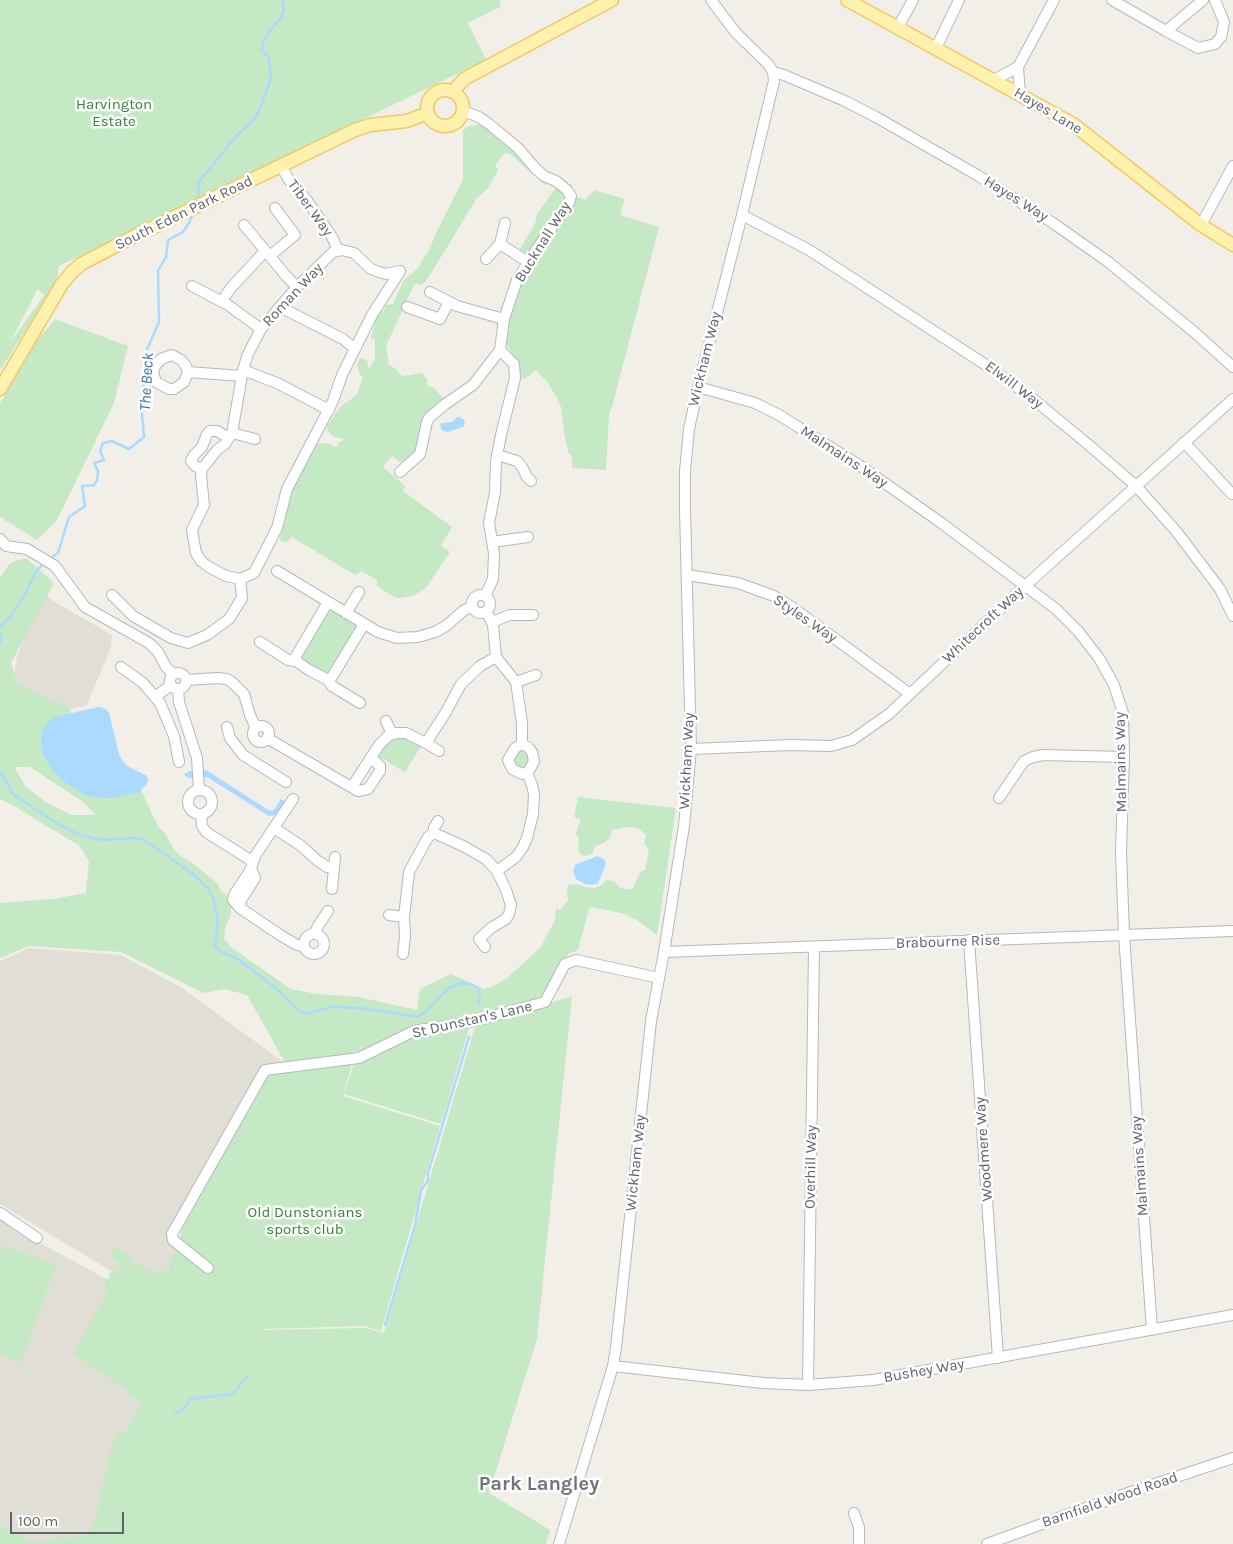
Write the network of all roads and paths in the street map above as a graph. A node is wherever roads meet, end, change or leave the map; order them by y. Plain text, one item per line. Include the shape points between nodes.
1 (612, 0) edge
2 (711, 0) edge
3 (847, 0) edge
4 (913, 0) edge
5 (958, 0) edge
6 (1054, 0) edge
7 (1112, 0) edge
8 (1203, 0) edge
9 (1215, 0) edge
10 (898, 27) junction
11 (1166, 31) junction
12 (936, 48) junction
13 (1018, 67) junction
14 (773, 72) junction
15 (994, 80) junction
16 (453, 91) junction
17 (1020, 94) junction
18 (463, 111) junction
19 (428, 113) junction
20 (281, 166) junction
21 (1233, 166) edge
22 (276, 208) dead end
23 (742, 215) junction
24 (505, 223) dead end
25 (244, 225) dead end
26 (1201, 225) junction
27 (500, 244) junction
28 (1233, 245) edge
29 (338, 250) junction
30 (267, 254) junction
31 (486, 259) dead end
32 (528, 262) junction
33 (192, 286) dead end
34 (297, 287) junction
35 (430, 292) dead end
36 (222, 301) junction
37 (449, 302) junction
38 (280, 307) junction
39 (406, 307) dead end
40 (504, 319) junction
41 (260, 329) junction
42 (355, 349) junction
43 (500, 350) junction
44 (1233, 367) edge
45 (188, 372) dead end
46 (243, 373) junction
47 (698, 387) junction
48 (0, 389) edge
49 (1233, 399) edge
50 (328, 410) junction
51 (231, 436) junction
52 (256, 439) dead end
53 (1184, 442) junction
54 (497, 455) junction
55 (202, 469) junction
56 (400, 472) dead end
57 (531, 482) dead end
58 (1136, 486) junction
59 (1232, 494) edge
60 (528, 537) dead end
61 (0, 539) edge
62 (492, 542) junction
63 (277, 572) dead end
64 (687, 575) junction
65 (240, 579) junction
66 (1025, 586) junction
67 (359, 592) dead end
68 (112, 595) dead end
69 (485, 596) junction
70 (328, 602) junction
71 (472, 606) junction
72 (486, 611) junction
73 (346, 613) junction
74 (533, 615) dead end
75 (1233, 616) edge
76 (492, 622) junction
77 (364, 624) junction
78 (260, 642) dead end
79 (496, 658) junction
80 (296, 661) junction
81 (121, 667) dead end
82 (173, 674) junction
83 (536, 675) dead end
84 (186, 680) junction
85 (328, 680) junction
86 (516, 682) junction
87 (174, 687) junction
88 (910, 694) junction
89 (155, 697) junction
90 (360, 703) dead end
91 (386, 721) dead end
92 (227, 727) dead end
93 (256, 728) junction
94 (392, 734) junction
95 (268, 738) junction
96 (254, 740) junction
97 (426, 743) junction
98 (522, 744) junction
99 (691, 749) junction
100 (240, 751) junction
101 (438, 751) dead end
102 (372, 756) junction
103 (1124, 757) junction
104 (179, 762) dead end
105 (527, 773) junction
106 (286, 782) dead end
107 (352, 787) junction
108 (199, 790) junction
109 (999, 798) dead end
110 (293, 799) dead end
111 (200, 814) junction
112 (438, 821) dead end
113 (274, 828) junction
114 (434, 833) junction
115 (335, 857) dead end
116 (251, 865) junction
117 (334, 868) junction
118 (497, 871) junction
119 (332, 889) dead end
120 (328, 911) dead end
121 (389, 916) dead end
122 (404, 917) junction
123 (1233, 931) edge
124 (316, 933) junction
125 (1124, 935) junction
126 (479, 940) dead end
127 (969, 940) junction
128 (304, 946) junction
129 (814, 948) junction
130 (664, 952) junction
131 (403, 954) dead end
132 (659, 978) junction
133 (0, 1213) edge
134 (37, 1238) dead end
135 (208, 1268) dead end
136 (1233, 1315) edge
137 (1152, 1330) junction
138 (998, 1358) junction
139 (613, 1366) junction
140 (808, 1386) junction
141 (1233, 1458) edge
142 (854, 1513) dead end
143 (559, 1544) edge
144 (859, 1544) edge
145 (987, 1544) edge

1 - 16 main road via 464,79
2 - 14 street via 736,33
3 - 10 main road, Hayes Lane
4 - 10 street
5 - 12 street
6 - 13 street
7 - 11 street
8 - 11 street
9 - 11 street via 1224,22 1221,37 1215,44 1198,48
10 - 12 main road, Hayes Lane
12 - 15 main road, Hayes Lane
13 - 15 street
13 - 17 street
14 - 23 street, Wickham Way via 774,81
14 - 44 street, Hayes Way via 876,117 1053,223 1107,261
15 - 17 main road, Hayes Lane
16 - 18 main road via 462,101
16 - 19 main road via 442,90 434,94 428,103
17 - 26 main road, Hayes Lane via 1073,124
18 - 19 main road via 458,120 448,126 434,122
18 - 32 street, Bucknall Way via 490,124 542,175 556,181 571,194 569,203
19 - 20 main road, South Eden Park Road via 407,121 362,127
20 - 29 street, Tiber Way via 319,217
20 - 48 main road, South Eden Park Road via 82,264 62,284
21 - 26 street
22 - 30 street via 295,235
23 - 47 street, Wickham Way
23 - 58 street, Elwill Way via 809,250 989,367 1039,404
24 - 27 street
25 - 30 street
26 - 28 main road, Hayes Lane
27 - 31 street
27 - 32 street
29 - 34 street, Roman Way
29 - 42 street via 354,253 379,272 400,271
30 - 34 street
30 - 36 street via 230,288
32 - 40 street, Bucknall Way
33 - 36 street
34 - 38 street, Roman Way
35 - 37 street
36 - 41 street
37 - 39 street via 439,320
37 - 40 street
38 - 41 street, Roman Way
38 - 42 street
40 - 43 street, Bucknall Way
41 - 46 street, Roman Way
42 - 50 street
43 - 54 street via 512,362 515,372
43 - 56 street via 473,385 428,420 420,454
45 - 46 street
46 - 50 street via 277,383
46 - 51 street, Roman Way
47 - 64 street, Wickham Way via 685,471
47 - 66 street, Malmains Way via 755,403 779,415 859,465
49 - 53 street, Whitecroft Way
50 - 65 street via 287,489 276,528 254,573
51 - 52 street
51 - 55 street
51 - 55 street via 213,430 207,434 191,461
53 - 58 street, Whitecroft Way
53 - 59 street
54 - 57 street via 517,461
54 - 62 street via 489,523
55 - 65 street via 204,504 192,530 196,553 209,567
58 - 66 street, Whitecroft Way
58 - 75 street, Elwill Way via 1176,531 1220,590
60 - 62 street
61 - 82 street via 6,546 24,547 52,564 85,608 146,641
62 - 69 street via 493,578
63 - 70 street
64 - 88 street, Styles Way via 738,583 774,596
64 - 99 street, Wickham Way
65 - 68 street via 242,598 229,619 207,636 188,643 171,638 133,616
66 - 88 street, Whitecroft Way
66 - 103 street, Malmains Way via 1056,609 1099,658 1114,685 1123,713
67 - 73 street
69 - 71 street via 475,597
69 - 72 street via 490,602
70 - 73 street
70 - 80 street
71 - 72 street via 478,613
71 - 77 street via 440,629 418,637 392,637
72 - 76 street
73 - 77 street
74 - 76 street via 510,615
76 - 79 street
77 - 85 street
78 - 80 street via 288,660
79 - 86 street
79 - 97 street via 464,680
80 - 85 street
81 - 89 street via 143,683
82 - 84 street via 182,674
82 - 87 street via 170,680
83 - 86 street
84 - 87 street via 184,687
84 - 93 street via 223,678 232,682 244,694
85 - 90 street via 332,686
86 - 98 street
87 - 89 street
87 - 108 street via 197,758
88 - 99 street, Whitecroft Way via 852,740 842,743 830,746
89 - 104 street via 171,728
91 - 94 street
92 - 100 street via 230,738
93 - 95 street via 265,728
93 - 96 street
94 - 97 street via 406,733
94 - 102 street via 382,741
95 - 96 street via 262,742
95 - 107 street
96 - 100 street
97 - 101 street
98 - 105 street via 534,757 533,766
98 - 105 street via 510,754 506,768
99 - 130 street, Wickham Way via 684,826
100 - 106 street
102 - 107 street
102 - 107 street via 381,767 370,787 358,791
103 - 109 street via 1033,757 1024,761
103 - 125 street, Malmains Way via 1121,852
105 - 118 street via 534,794 527,838 515,857
108 - 111 street via 192,793 188,803 191,810
108 - 111 street via 210,794 212,802 210,810
110 - 113 street
111 - 116 street via 206,832
112 - 114 street
113 - 116 street
113 - 117 street via 318,861
114 - 118 street via 474,851
114 - 122 street via 428,837 410,868
115 - 117 street
116 - 128 street via 255,878 241,900 240,908 294,944
117 - 119 street
118 - 126 street via 510,911 506,919
120 - 124 street
121 - 122 street
122 - 131 street
123 - 125 street, Brabourne Rise
124 - 128 street via 308,936
124 - 128 street via 322,936 325,944 322,951 312,954
125 - 127 street, Brabourne Rise
125 - 137 street, Malmains Way
127 - 129 street, Brabourne Rise
127 - 138 street, Woodmere Way
129 - 130 street, Brabourne Rise
129 - 140 street, Overhill Way
130 - 132 street, Wickham Way
132 - 135 street, St Dunstan's Lane via 576,960 565,964 545,1002 470,1022 414,1031 359,1058 265,1070 172,1234 173,1240
132 - 139 street, Wickham Way via 651,1021
133 - 134 street
136 - 137 street, Bushey Way
137 - 138 street, Bushey Way
138 - 140 street, Bushey Way via 873,1380
139 - 140 street, Bushey Way
139 - 143 street, Wickham Way
141 - 145 street, Barnfield Wood Road
142 - 144 street via 859,1527

